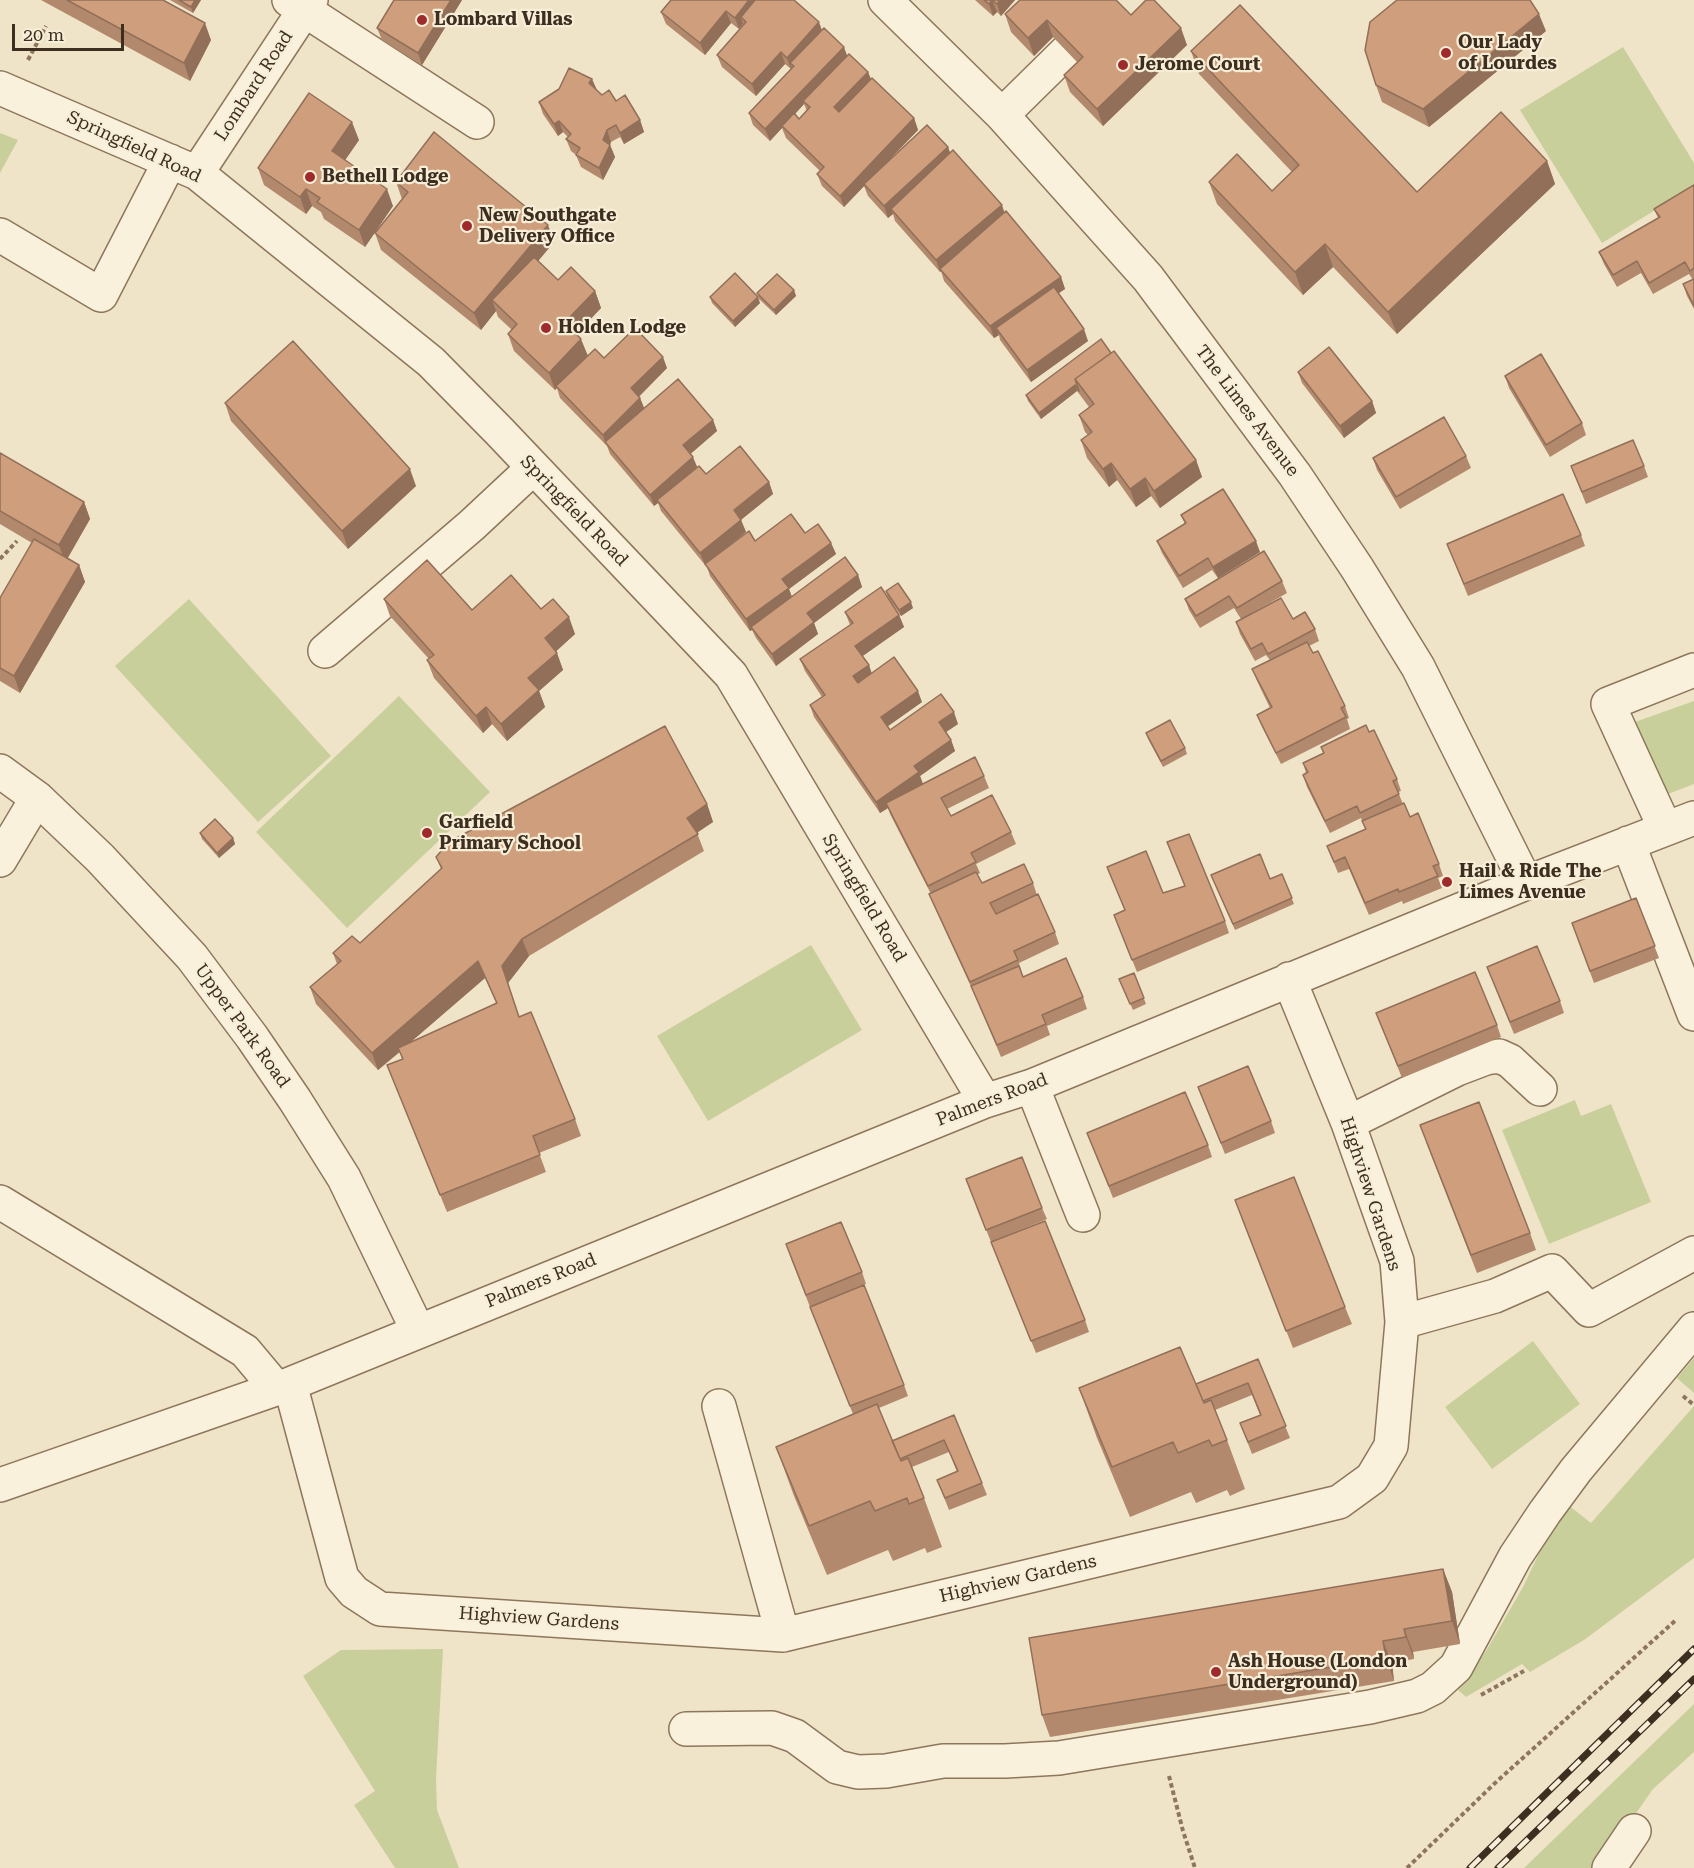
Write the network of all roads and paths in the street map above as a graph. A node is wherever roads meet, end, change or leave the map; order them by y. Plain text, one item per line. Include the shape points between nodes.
1 (885, 0) edge
2 (302, 3) edge
3 (1067, 51) edge
4 (0, 88) edge
5 (1002, 114) junction
6 (477, 122) dead end
7 (184, 167) junction
8 (0, 235) edge
9 (532, 468) junction
10 (17, 541) edge
11 (0, 559) edge
12 (325, 651) dead end
13 (1694, 670) edge
14 (0, 771) edge
15 (37, 798) junction
16 (1679, 823) edge
17 (1628, 843) junction
18 (0, 860) edge
19 (1526, 882) junction
20 (1289, 979) junction
21 (1694, 1014) edge
22 (1032, 1086) junction
23 (1540, 1089) dead end
24 (985, 1101) junction
25 (1348, 1123) junction
26 (0, 1203) edge
27 (1083, 1215) dead end
28 (1694, 1254) edge
29 (1402, 1322) junction
30 (1694, 1329) edge
31 (418, 1331) junction
32 (283, 1386) junction
33 (719, 1406) dead end
34 (0, 1485) edge
35 (1677, 1619) dead end
36 (783, 1635) junction
37 (686, 1729) dead end
38 (1166, 1768) dead end
39 (1634, 1831) dead end
40 (1194, 1868) edge
41 (1407, 1868) edge
42 (1609, 1868) edge

1 - 5 street, The Limes Avenue
2 - 6 street
2 - 7 street, Lombard Road
3 - 5 street
4 - 7 street, Springfield Road
5 - 19 street, The Limes Avenue via 1148,278 1295,476 1418,667
7 - 8 street, Lombard Road via 101,295
7 - 9 street, Springfield Road via 431,362
9 - 12 street
9 - 24 street, Springfield Road via 731,675
10 - 11 path
13 - 16 street via 1608,704
14 - 15 street, Upper Park Road
15 - 18 street
15 - 31 street, Upper Park Road via 100,858 192,957 252,1037 344,1178
16 - 17 street, Palmers Road
17 - 19 street, Palmers Road
17 - 21 street
19 - 20 street, Palmers Road
20 - 22 street, Palmers Road
20 - 25 street, Highview Gardens
22 - 24 street, Palmers Road
22 - 27 street
23 - 25 street via 1510,1061 1499,1056 1486,1058
24 - 31 street, Palmers Road
25 - 29 street, Highview Gardens via 1397,1261
26 - 32 street via 246,1351
28 - 29 street via 1589,1310 1552,1271 1495,1296
29 - 36 street, Highview Gardens via 1391,1446 1372,1478 1339,1502
30 - 37 street via 1545,1512 1515,1557 1456,1667 1433,1688 1417,1695 1370,1707 1059,1758 943,1761 886,1771 858,1772 837,1767 795,1736 772,1728
31 - 32 street, Palmers Road
32 - 34 street, Palmers Road
32 - 36 street, Highview Gardens via 342,1578 354,1592 381,1609
33 - 36 street
35 - 41 path
38 - 40 path
39 - 42 street

